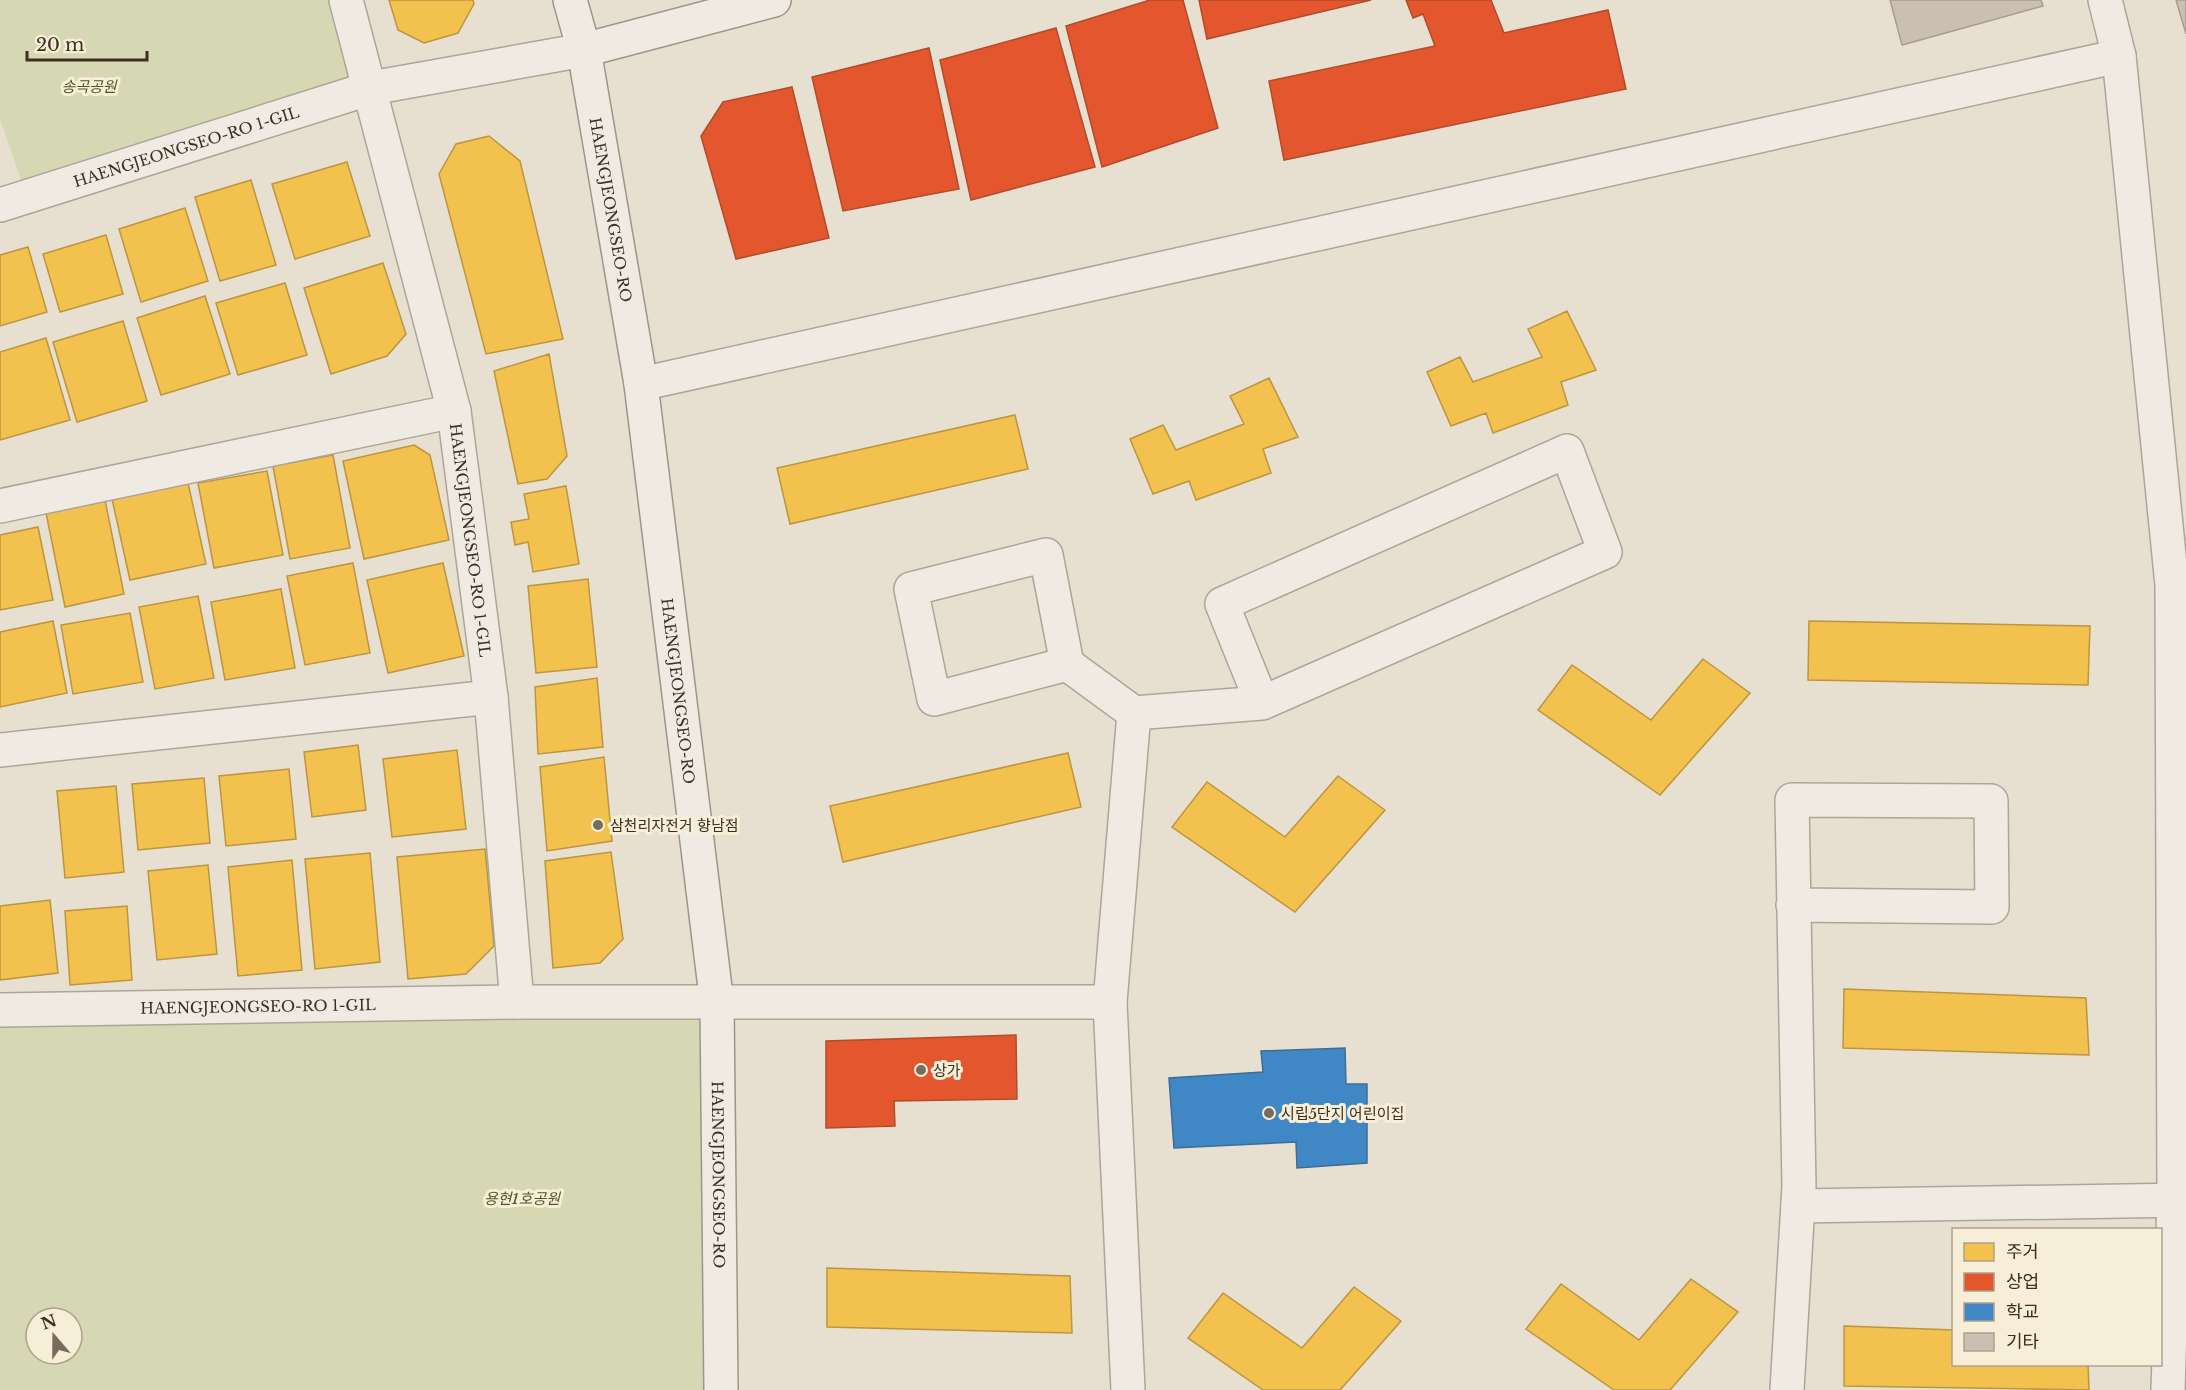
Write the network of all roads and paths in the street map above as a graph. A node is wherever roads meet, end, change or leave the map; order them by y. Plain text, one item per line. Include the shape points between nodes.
1 (346, 0) edge
2 (570, 0) edge
3 (774, 0) edge
4 (2105, 0) edge
5 (584, 50) junction
6 (2119, 56) junction
7 (371, 88) junction
8 (0, 205) edge
9 (641, 384) junction
10 (454, 411) junction
11 (0, 506) edge
12 (1067, 664) junction
13 (491, 697) junction
14 (1262, 703) junction
15 (1134, 713) junction
16 (0, 750) edge
17 (1793, 904) junction
18 (517, 1002) junction
19 (1110, 1002) junction
20 (717, 1004) junction
21 (0, 1010) edge
22 (2180, 1200) edge
23 (1798, 1206) junction
24 (721, 1390) edge
25 (1128, 1390) edge
26 (1787, 1390) edge
27 (2169, 1390) edge

1 - 7 street, HAENGJEONGSEO-RO 1-GIL
2 - 5 street, HAENGJEONGSEO-RO
3 - 5 street, HAENGJEONGSEO-RO 1-GIL
4 - 6 street
5 - 7 street, HAENGJEONGSEO-RO 1-GIL
5 - 9 street, HAENGJEONGSEO-RO
6 - 9 street
6 - 22 street via 2172,585
7 - 8 street, HAENGJEONGSEO-RO 1-GIL
7 - 10 street, HAENGJEONGSEO-RO 1-GIL
9 - 20 street, HAENGJEONGSEO-RO
10 - 11 street
10 - 13 street, HAENGJEONGSEO-RO 1-GIL
12 - 12 street via 1046,555 911,589 934,699
12 - 15 street
13 - 16 street
13 - 18 street, HAENGJEONGSEO-RO 1-GIL
14 - 14 street via 1605,552 1567,451 1222,604
14 - 15 street
15 - 19 street
17 - 17 street via 1792,800 1991,801 1992,907
17 - 23 street
18 - 20 street, HAENGJEONGSEO-RO 1-GIL
18 - 21 street, HAENGJEONGSEO-RO 1-GIL
19 - 20 street, HAENGJEONGSEO-RO 1-GIL
19 - 25 street
20 - 24 street, HAENGJEONGSEO-RO
22 - 23 street
22 - 27 street
23 - 26 street

